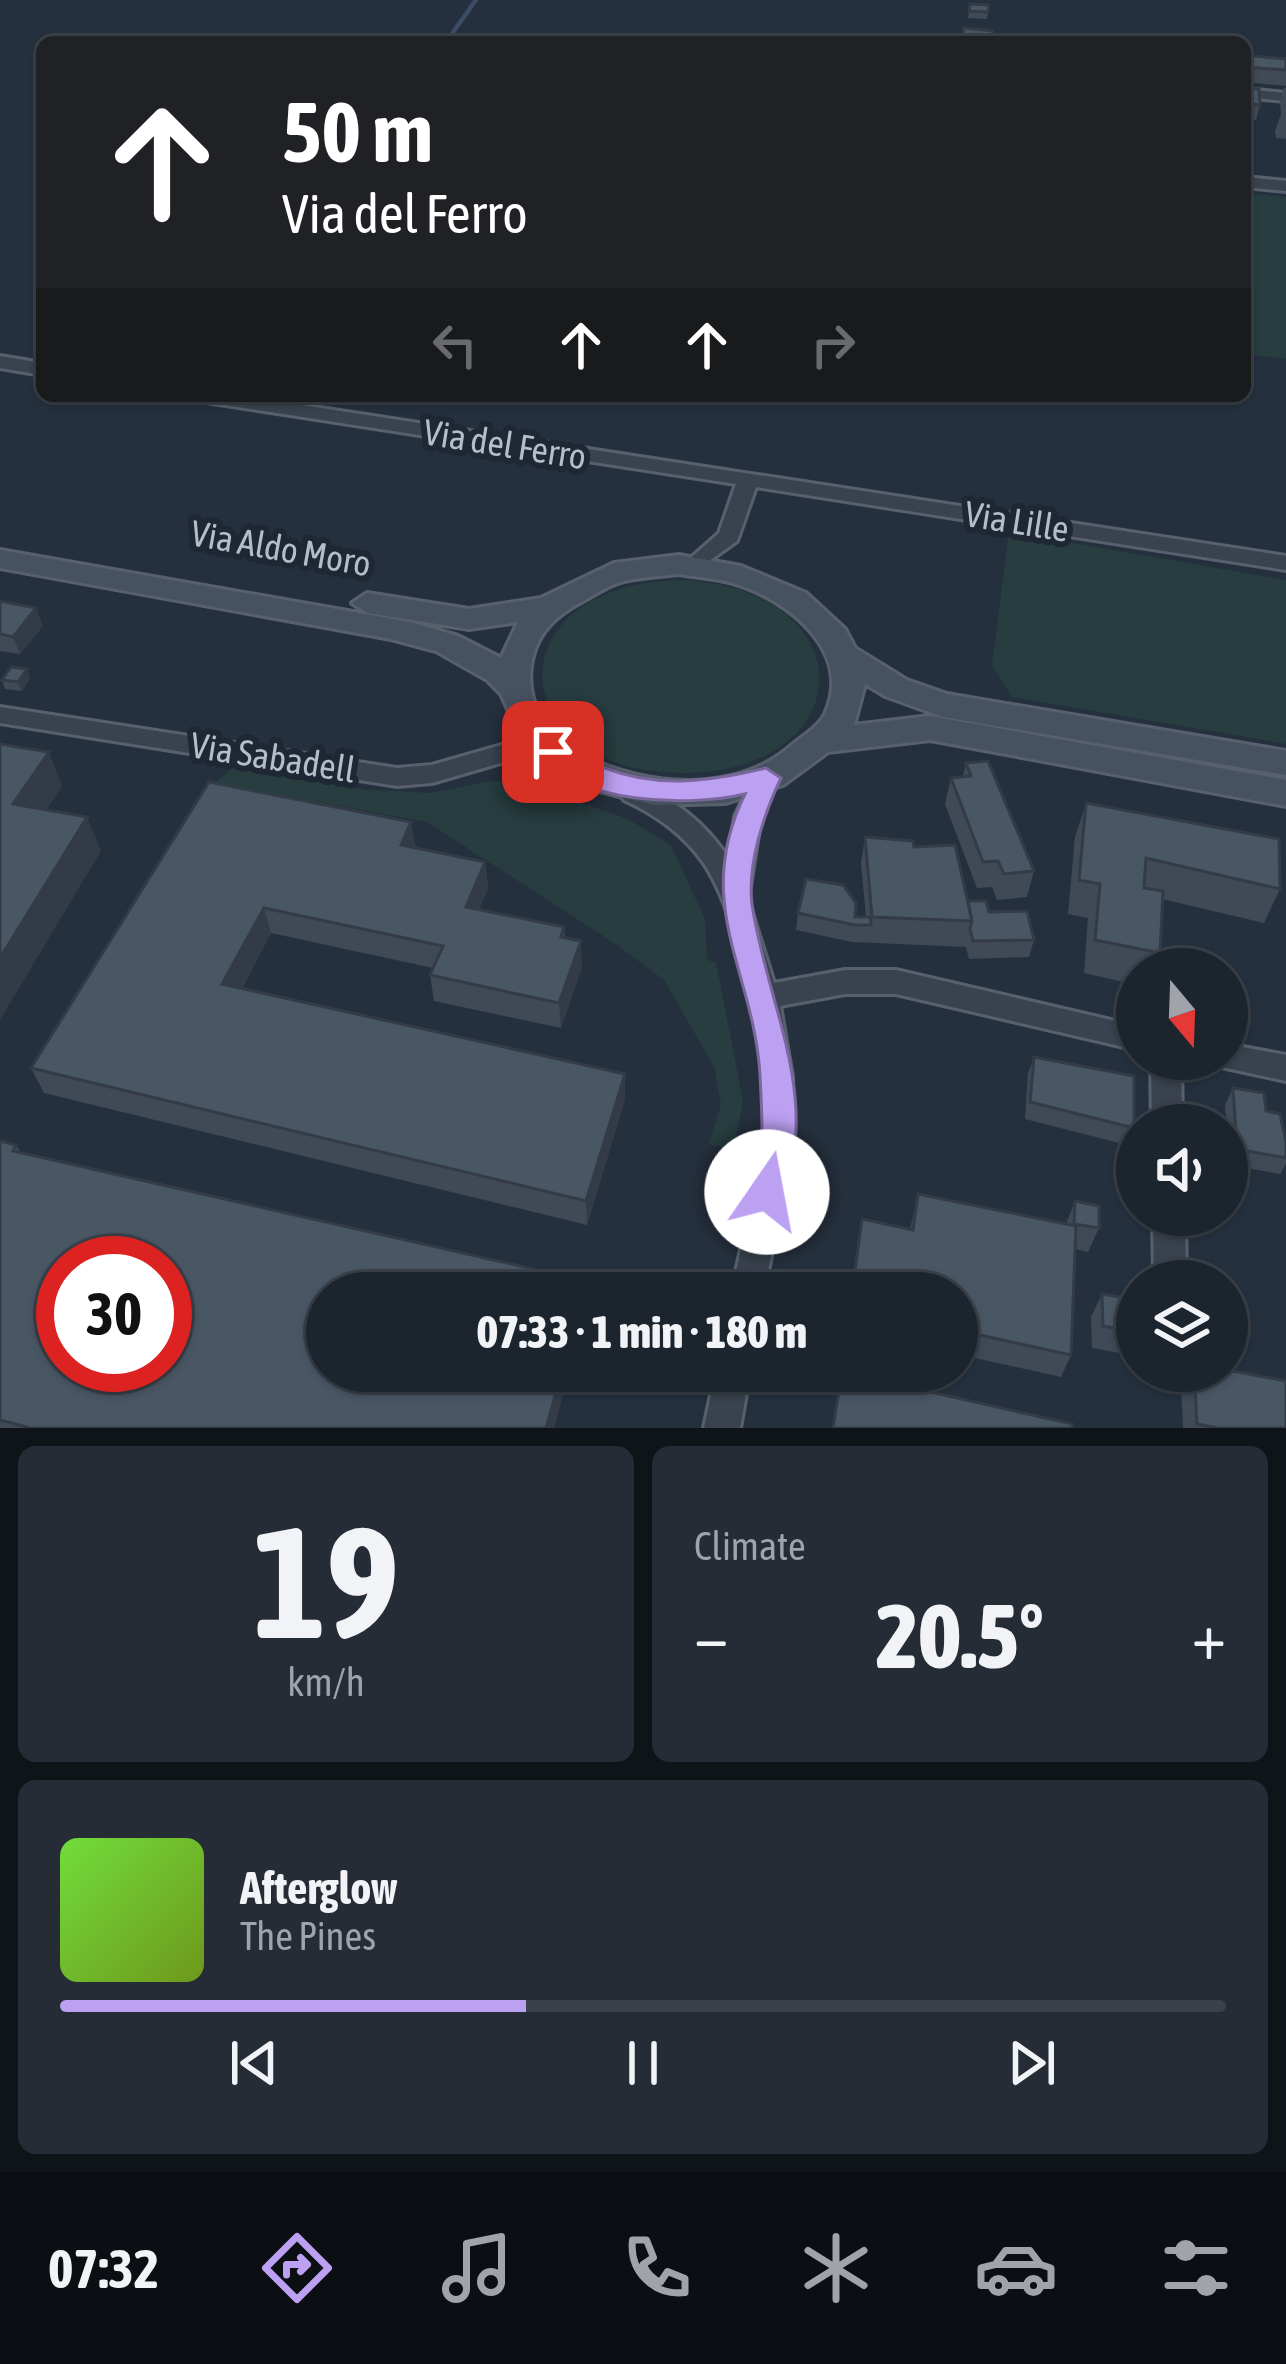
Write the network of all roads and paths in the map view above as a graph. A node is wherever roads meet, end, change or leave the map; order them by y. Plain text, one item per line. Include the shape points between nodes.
1 (1251, 94) edge
2 (1286, 97) edge
3 (1251, 183) edge
4 (1286, 186) edge
5 (0, 362) edge
6 (36, 368) edge
7 (245, 402) edge
8 (748, 480) junction
9 (729, 536) junction
10 (0, 538) edge
11 (0, 559) edge
12 (1286, 563) edge
13 (695, 564) junction
14 (743, 573) junction
15 (549, 607) junction
16 (844, 656) junction
17 (515, 690) junction
18 (0, 715) edge
19 (824, 740) junction
20 (543, 742) junction
21 (1286, 763) edge
22 (766, 778) junction
23 (609, 782) junction
24 (1286, 793) edge
25 (736, 900) junction
26 (762, 998) junction
27 (1116, 1033) edge
28 (1248, 1061) edge
29 (1286, 1068) edge
30 (752, 1272) edge
31 (729, 1392) edge
32 (722, 1428) edge

1 - 2 street
3 - 4 street
5 - 6 street
7 - 8 street, Via del Ferro
8 - 9 street
8 - 12 street, Via Lille
9 - 13 street
9 - 14 street
10 - 15 main road, Via Aldo Moro via 445,617
11 - 17 main road, Via Aldo Moro via 444,643
13 - 14 main road, Via Aldo Moro
13 - 15 main road, Via Aldo Moro via 604,576
14 - 16 main road, Via Aldo Moro via 813,610
15 - 17 main road, Via Aldo Moro via 522,642
16 - 19 main road via 844,705
16 - 21 main road, Via Aldo Moro via 943,705
17 - 20 main road, Via Aldo Moro
18 - 20 street, Via Sabadell via 397,777
19 - 22 main road, Via Aldo Moro
19 - 24 main road, Via Aldo Moro via 930,728
20 - 23 main road, Via Aldo Moro
22 - 23 main road, Via Aldo Moro via 689,794
22 - 25 street via 748,816
23 - 25 street via 661,805 698,836
25 - 26 street
26 - 27 street via 845,982 896,982
26 - 30 street via 777,1070 779,1136
28 - 29 street
31 - 32 street

